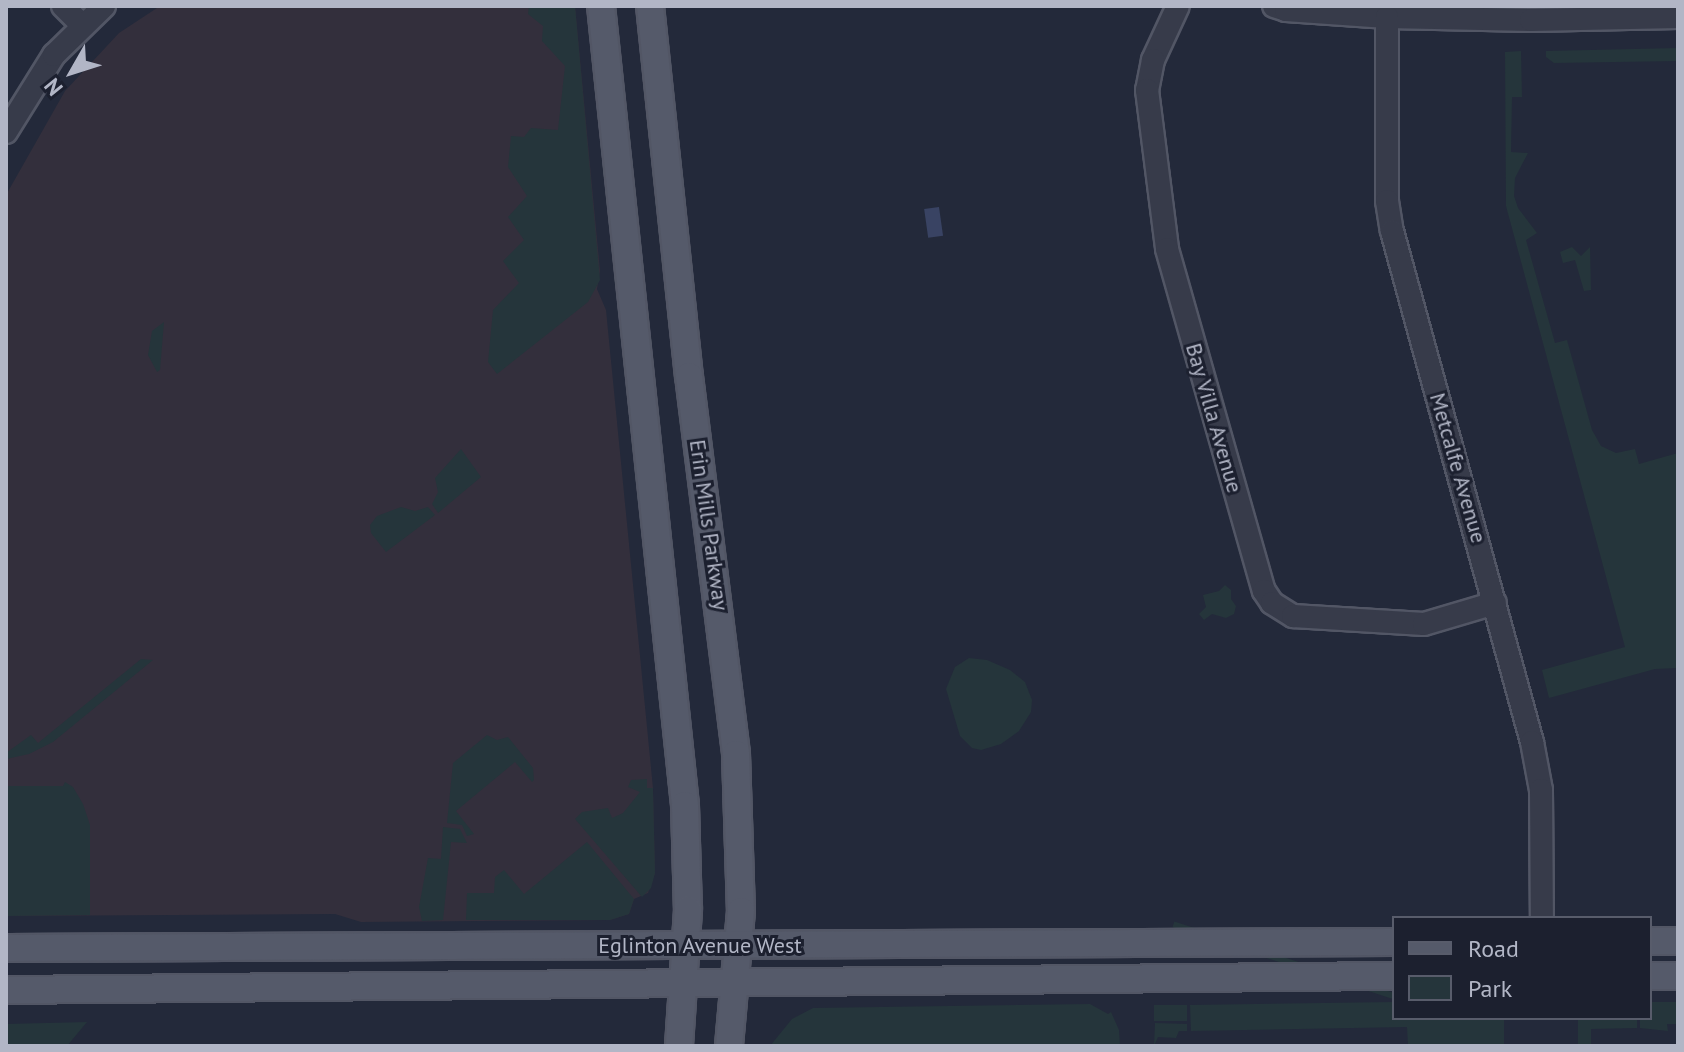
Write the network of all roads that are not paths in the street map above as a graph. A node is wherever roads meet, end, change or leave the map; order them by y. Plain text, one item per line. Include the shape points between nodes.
1 (63, 6) edge
2 (104, 6) edge
3 (601, 6) edge
4 (650, 6) edge
5 (1178, 6) edge
6 (1274, 6) edge
7 (1530, 13) edge
8 (1387, 17) junction
9 (1678, 17) edge
10 (82, 25) junction
11 (6, 132) edge
12 (1495, 603) junction
13 (1542, 916) edge
14 (1652, 941) edge
15 (1678, 941) edge
16 (1392, 942) edge
17 (685, 947) junction
18 (738, 947) junction
19 (6, 948) edge
20 (1392, 976) edge
21 (1652, 976) edge
22 (1678, 976) edge
23 (735, 982) junction
24 (683, 983) junction
25 (6, 990) edge
26 (679, 1046) edge
27 (729, 1046) edge

1 - 10 street
2 - 10 street
3 - 17 main road via 685,805
4 - 18 main road, Erin Mills Parkway via 736,754
5 - 12 street, Bay Villa Avenue via 1153,60 1147,90 1167,249 1264,591 1293,616 1424,624
6 - 8 street
7 - 8 street
7 - 9 street
8 - 12 street, Metcalfe Avenue via 1387,201 1392,231
10 - 11 street via 31,87
12 - 13 street, Metcalfe Avenue via 1541,790
14 - 15 main road
16 - 18 main road, Eglinton Avenue West
17 - 18 main road, Eglinton Avenue West
17 - 19 main road, Eglinton Avenue West
17 - 24 main road
18 - 23 main road, Erin Mills Parkway
20 - 23 main road, Eglinton Avenue West
21 - 22 main road
23 - 24 main road, Eglinton Avenue West
23 - 27 main road, Erin Mills Parkway
24 - 25 main road, Eglinton Avenue West
24 - 26 main road

